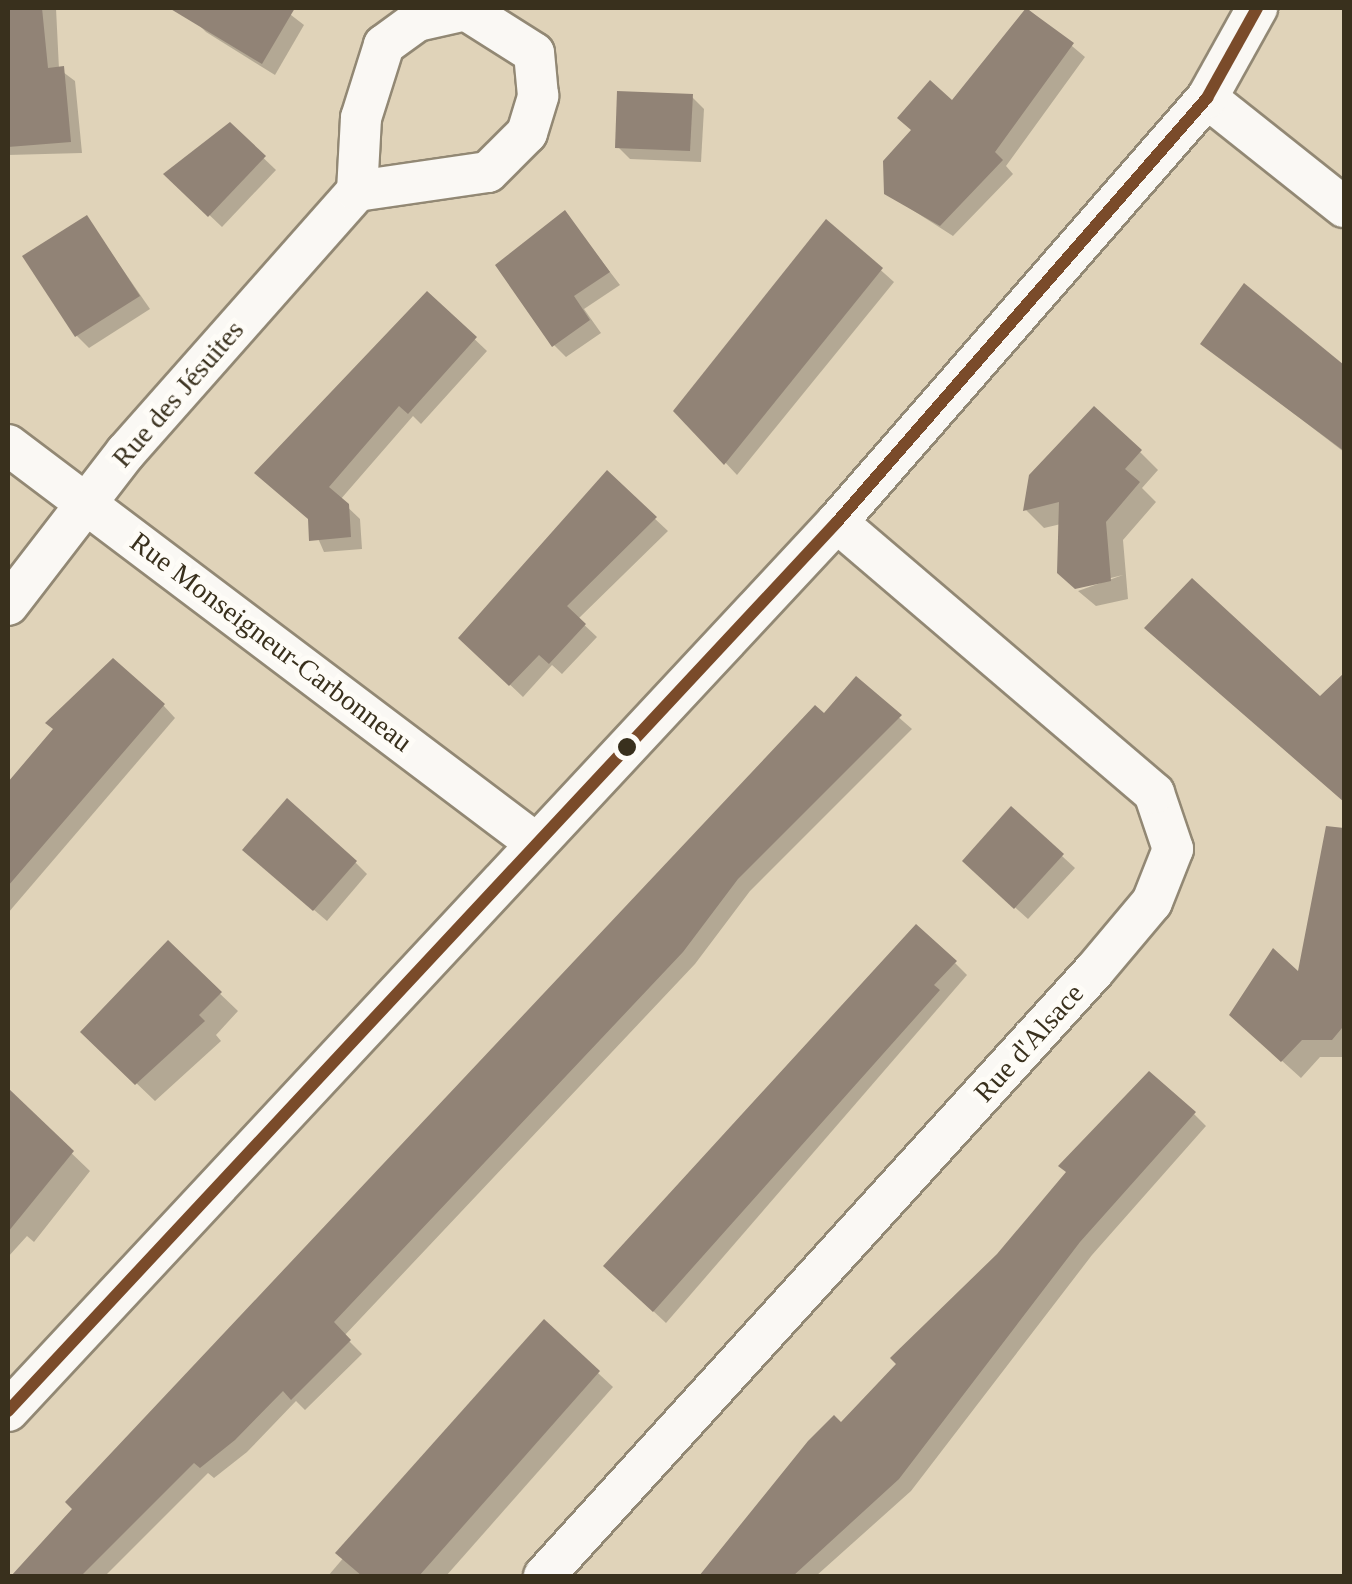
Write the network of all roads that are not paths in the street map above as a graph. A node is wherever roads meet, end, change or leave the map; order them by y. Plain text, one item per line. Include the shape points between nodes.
1 (1257, 8) edge
2 (1208, 98) junction
3 (357, 191) junction
4 (1344, 207) edge
5 (8, 445) edge
6 (84, 502) junction
7 (837, 522) junction
8 (8, 605) edge
9 (533, 841) junction
10 (8, 1411) edge
11 (544, 1576) edge

1 - 2 street
2 - 4 street
2 - 7 street
3 - 3 street via 488,172 527,133 538,96 534,53 466,10 417,21 384,45 362,118
3 - 6 street, Rue des Jésuites
5 - 6 street, Rue Monseigneur-Carbonneau
6 - 8 street, Rue des Jésuites
6 - 9 street, Rue Monseigneur-Carbonneau
7 - 9 street
7 - 11 street, Rue d'Alsace via 1154,794 1173,848 1152,902 1094,971
9 - 10 street

